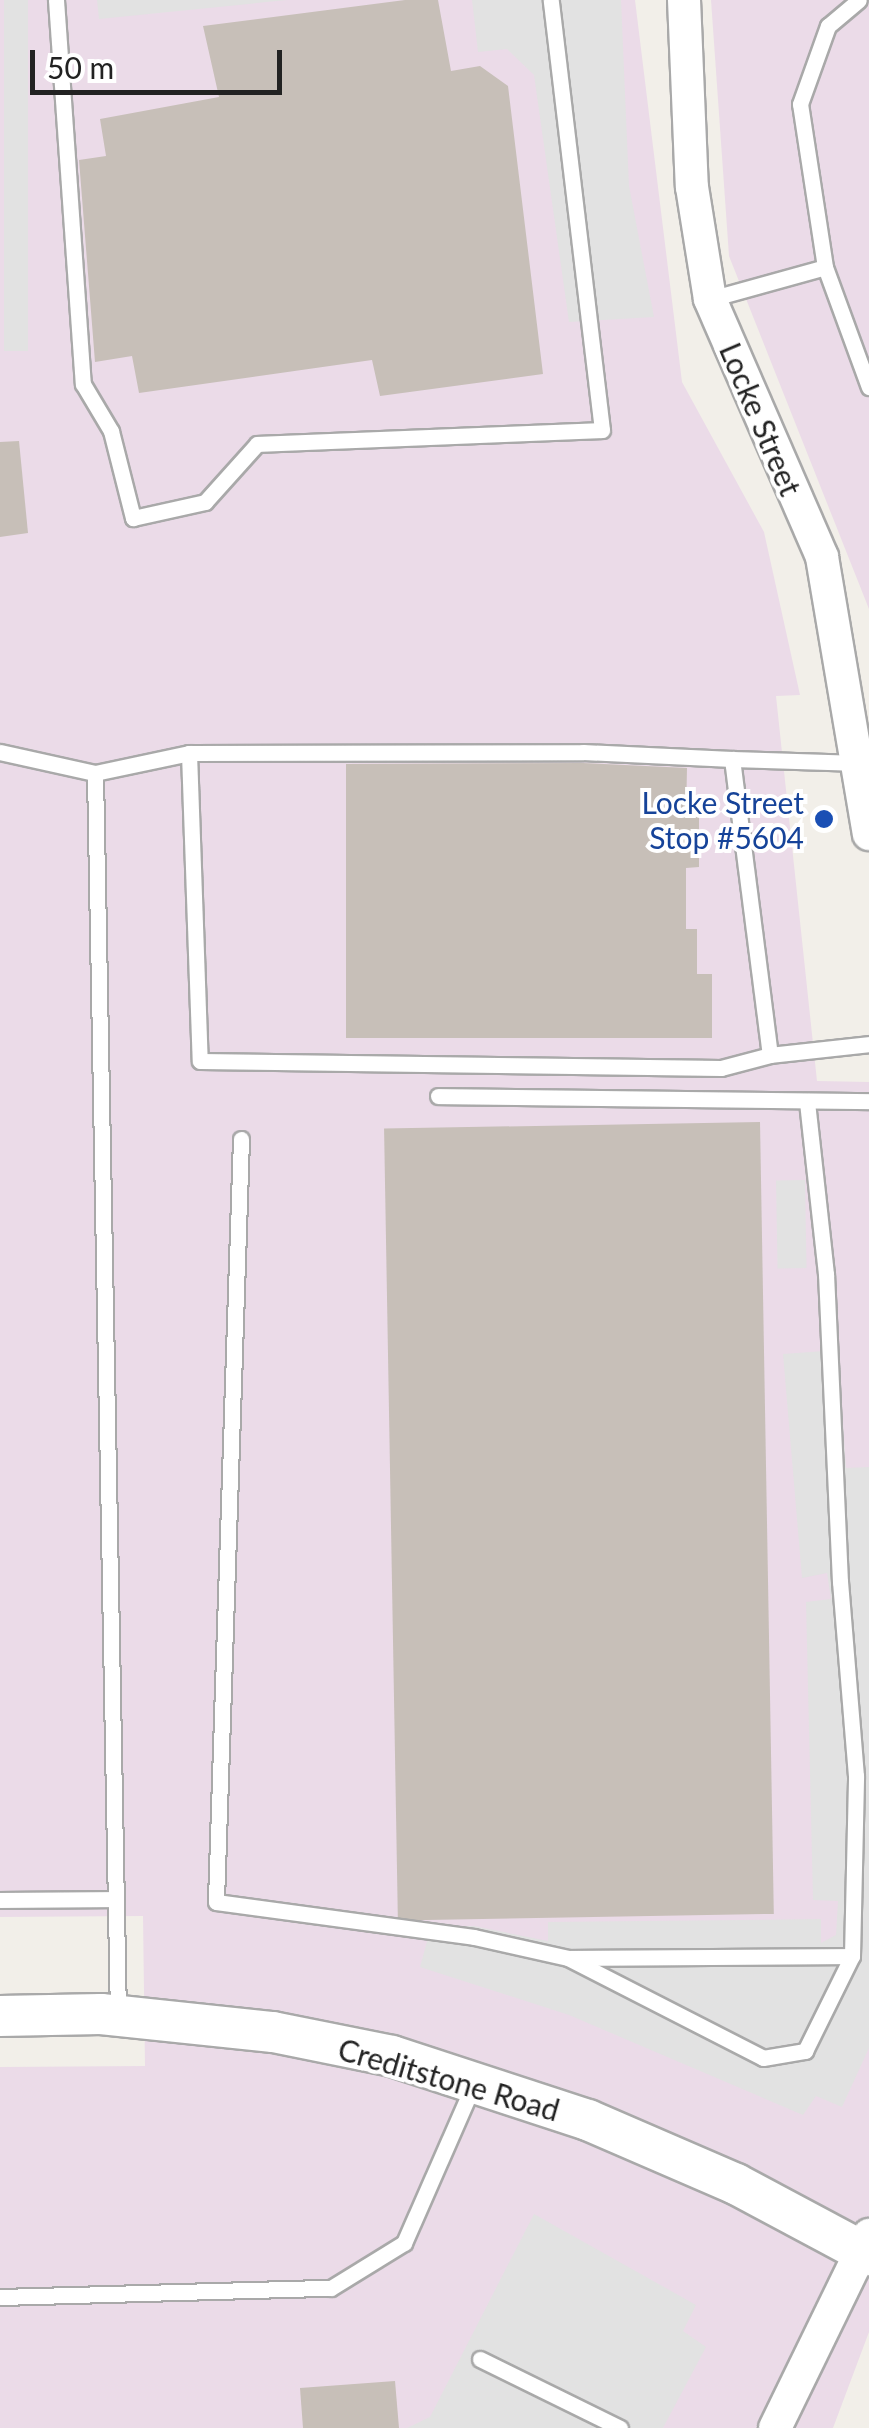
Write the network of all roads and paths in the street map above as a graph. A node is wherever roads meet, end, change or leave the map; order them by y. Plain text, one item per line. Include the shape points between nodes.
1 (56, 0) edge
2 (551, 0) edge
3 (684, 0) edge
4 (859, 0) edge
5 (825, 267) junction
6 (710, 299) junction
7 (869, 387) edge
8 (0, 752) edge
9 (190, 753) junction
10 (732, 759) junction
11 (864, 763) edge
12 (95, 773) junction
13 (869, 834) edge
14 (869, 1044) edge
15 (770, 1055) junction
16 (438, 1096) dead end
17 (806, 1100) junction
18 (869, 1101) edge
19 (241, 1139) dead end
20 (116, 1899) junction
21 (0, 1900) edge
22 (852, 1956) junction
23 (568, 1958) junction
24 (0, 2016) edge
25 (118, 2016) junction
26 (474, 2083) junction
27 (867, 2247) edge
28 (0, 2297) edge
29 (480, 2359) dead end
30 (620, 2428) edge
31 (775, 2428) edge

1 - 2 lane via 83,384 111,432 133,518 205,502 257,444 602,430
3 - 6 street, Locke Street via 692,187
4 - 5 lane via 828,26 800,104
5 - 6 lane
5 - 7 lane
6 - 11 street, Locke Street via 822,557
8 - 12 lane
9 - 10 lane via 583,752
9 - 12 lane
9 - 15 lane via 200,1061 721,1068
10 - 11 lane
10 - 15 lane
11 - 13 street, Locke Street
12 - 20 lane
14 - 15 lane
16 - 17 lane
17 - 18 lane
17 - 22 lane via 826,1274 856,1776
19 - 23 lane via 216,1902 474,1936
20 - 21 lane
20 - 25 lane
22 - 23 lane
22 - 23 lane via 805,2050 763,2058
24 - 25 street, Creditstone Road
25 - 26 street, Creditstone Road via 273,2032 392,2056
26 - 27 street, Creditstone Road via 588,2120
26 - 28 lane via 404,2243 332,2288
27 - 31 street
29 - 30 lane

